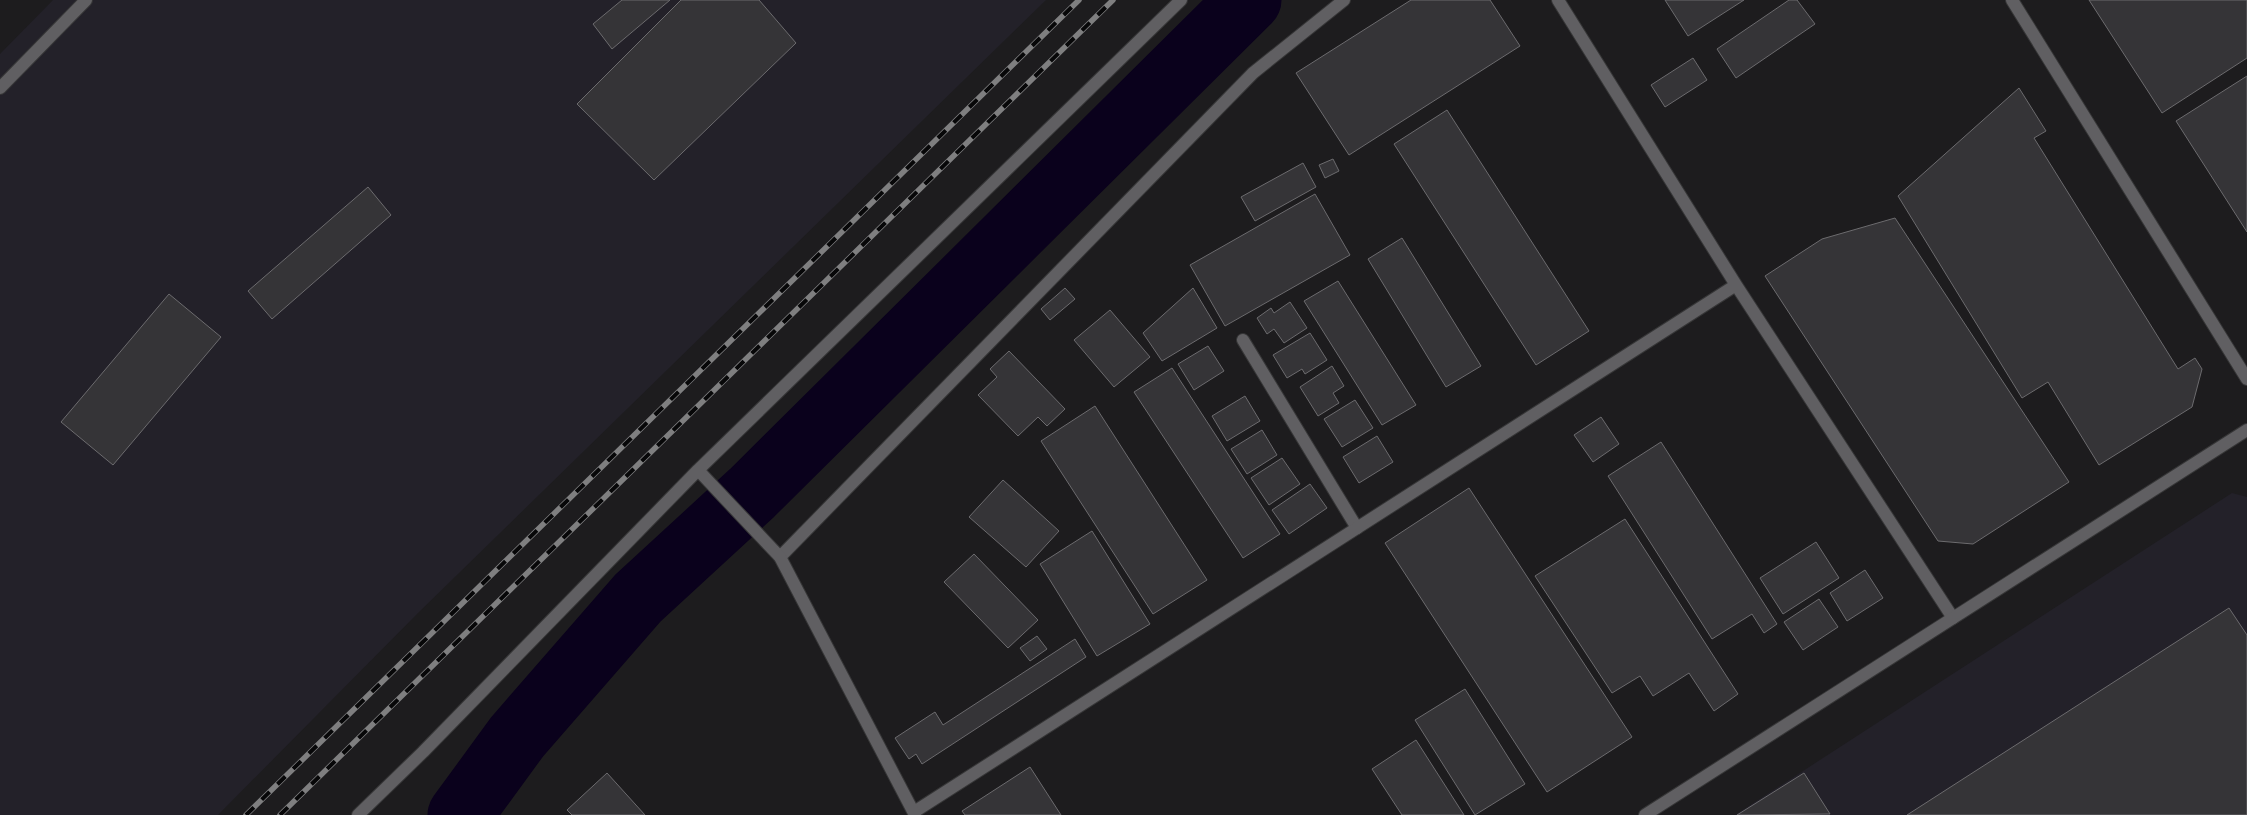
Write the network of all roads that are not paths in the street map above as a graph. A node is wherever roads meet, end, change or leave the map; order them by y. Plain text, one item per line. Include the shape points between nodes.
1 (86, 0) edge
2 (1181, 0) edge
3 (1344, 0) edge
4 (1558, 0) edge
5 (2012, 0) edge
6 (0, 88) edge
7 (1736, 285) junction
8 (1244, 340) dead end
9 (2247, 379) edge
10 (2247, 430) edge
11 (698, 470) junction
12 (1357, 528) junction
13 (780, 557) junction
14 (1953, 618) junction
15 (914, 814) edge
16 (358, 815) edge
17 (1645, 815) edge

1 - 6 street
2 - 11 street
3 - 13 street via 1253,73
4 - 7 street
5 - 9 street
7 - 12 street
7 - 14 street
8 - 12 street
10 - 14 street
11 - 13 street
11 - 16 street
12 - 15 street
13 - 15 street
14 - 17 street

